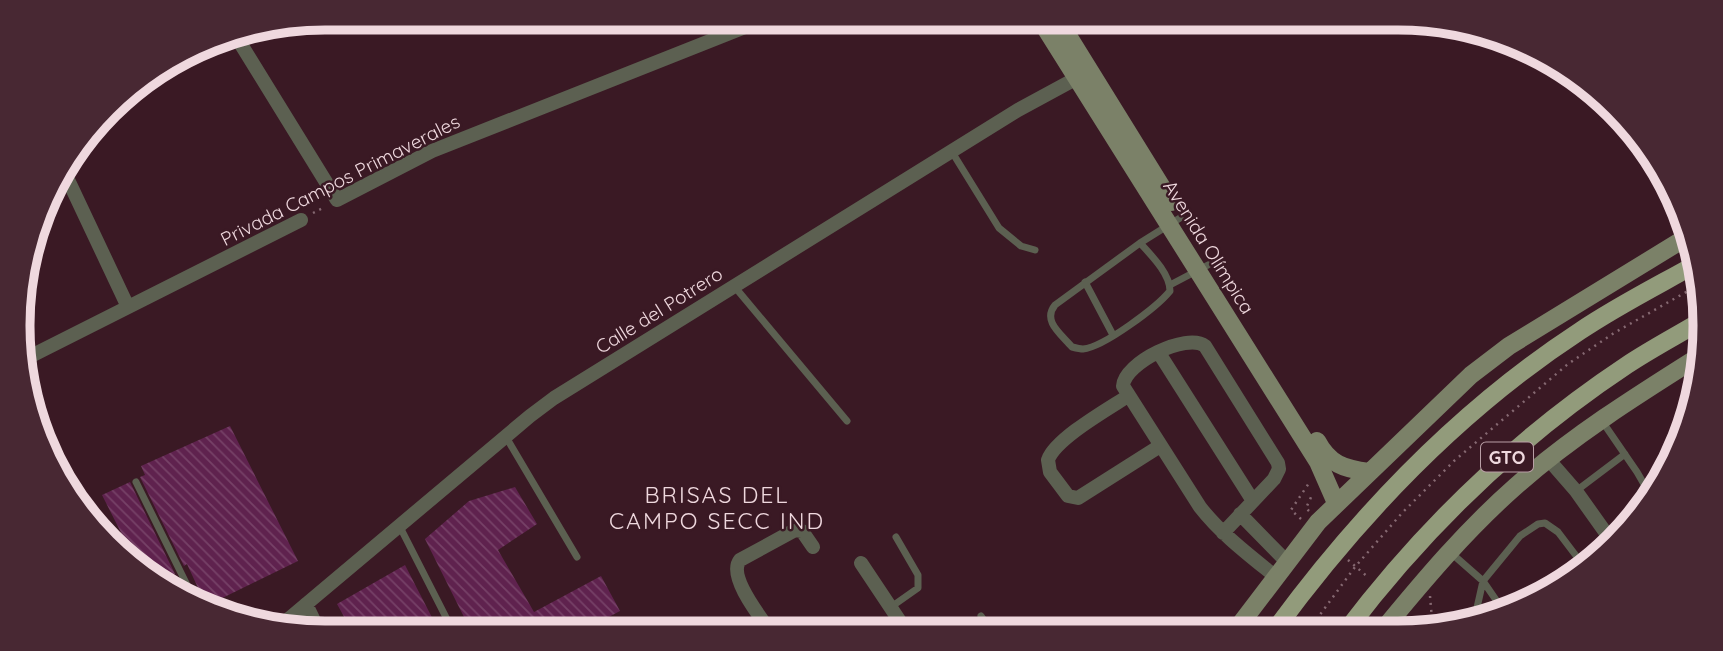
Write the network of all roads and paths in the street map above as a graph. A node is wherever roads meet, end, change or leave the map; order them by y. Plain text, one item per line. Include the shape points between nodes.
1 (738, 30) edge
2 (1049, 30) edge
3 (1063, 30) edge
4 (240, 42) edge
5 (1083, 73) junction
6 (952, 151) junction
7 (68, 180) edge
8 (337, 200) junction
9 (301, 220) joint
10 (1175, 221) junction
11 (1680, 238) edge
12 (1140, 243) junction
13 (1035, 250) dead end
14 (1203, 267) junction
15 (1688, 269) edge
16 (1085, 282) junction
17 (1170, 285) junction
18 (734, 286) junction
19 (1691, 289) edge
20 (128, 307) junction
21 (1693, 325) edge
22 (1113, 335) junction
23 (1159, 353) junction
24 (31, 356) edge
25 (1691, 361) edge
26 (1128, 396) junction
27 (847, 421) dead end
28 (1602, 421) junction
29 (506, 437) junction
30 (1160, 446) junction
31 (1625, 454) junction
32 (1549, 460) junction
33 (1369, 472) junction
34 (136, 482) dead end
35 (1645, 487) edge
36 (1576, 491) junction
37 (1253, 501) junction
38 (1336, 503) junction
39 (1240, 514) junction
40 (1309, 520) junction
41 (400, 527) junction
42 (1223, 533) junction
43 (1607, 535) edge
44 (896, 537) dead end
45 (813, 547) dead end
46 (1450, 552) junction
47 (1342, 554) dead end
48 (577, 557) dead end
49 (1578, 560) edge
50 (1287, 562) junction
51 (861, 563) dead end
52 (1428, 575) junction
53 (1276, 577) junction
54 (1372, 581) dead end
55 (1483, 581) junction
56 (188, 587) edge
57 (306, 604) junction
58 (1499, 604) edge
59 (890, 608) junction
60 (1476, 610) edge
61 (981, 616) dead end
62 (1413, 616) dead end
63 (288, 619) edge
64 (1432, 619) edge
65 (314, 621) edge
66 (448, 621) edge
67 (764, 621) edge
68 (899, 621) edge
69 (984, 621) edge
70 (1243, 621) edge
71 (1282, 621) edge
72 (1315, 621) edge
73 (1354, 621) edge
74 (1390, 621) edge
75 (1418, 621) edge

1 - 8 street, Privada Campos Primaverales via 432,151
2 - 5 street, Avenida Olímpica
3 - 5 street, Avenida Olímpica
4 - 8 street
5 - 6 street, Calle del Potrero
5 - 10 street, Avenida Olímpica
6 - 13 lane via 999,228 1020,246
6 - 18 street, Calle del Potrero
7 - 20 street
8 - 9 path, Privada Campos Primaverales
9 - 20 street, Privada Campos Primaverales
10 - 12 lane
10 - 14 street, Avenida Olímpica
11 - 33 street via 1509,346 1440,403
12 - 16 lane
12 - 17 lane
14 - 17 lane
14 - 33 street, Avenida Olímpica via 1322,452 1340,466
14 - 38 street, Avenida Olímpica via 1318,462
15 - 71 main road, GTO via 1580,331 1469,416 1351,532
16 - 22 lane
16 - 22 lane via 1055,305 1049,319 1072,347 1084,349
17 - 22 lane via 1163,299
18 - 27 lane
18 - 29 street, Calle del Potrero via 554,398
19 - 72 path via 1568,364 1454,461 1355,567
20 - 24 street, Privada Campos Primaverales
21 - 73 main road, GTO via 1628,364 1498,465 1422,540
23 - 26 street via 1128,372 1123,386
23 - 37 street
23 - 37 street via 1193,341 1210,352 1278,463 1274,479
25 - 28 street
26 - 30 street
26 - 30 street via 1054,450 1048,460 1050,472 1068,496 1078,498
28 - 31 lane
28 - 32 street
29 - 41 street, Calle del Potrero
29 - 48 lane
30 - 42 street
31 - 35 lane
31 - 36 lane
32 - 36 street
32 - 46 street
33 - 38 street
34 - 56 lane
36 - 43 street
37 - 39 street
38 - 40 street
39 - 42 street
39 - 50 street
40 - 40 path via 1306,508 1315,490 1310,482 1290,510
40 - 50 street
41 - 57 street, Calle del Potrero
41 - 66 lane
42 - 53 street
44 - 59 lane via 920,582 918,589
45 - 67 street via 802,531 795,530 736,564 742,588
46 - 52 street
46 - 55 lane
47 - 54 path
49 - 55 lane via 1558,532 1545,523 1538,524 1520,536
50 - 53 street
51 - 59 street
52 - 64 path
52 - 74 street
53 - 70 street
55 - 58 lane
55 - 60 lane
57 - 63 street, Calle del Potrero
57 - 65 street
59 - 68 street
61 - 69 lane
62 - 75 path

